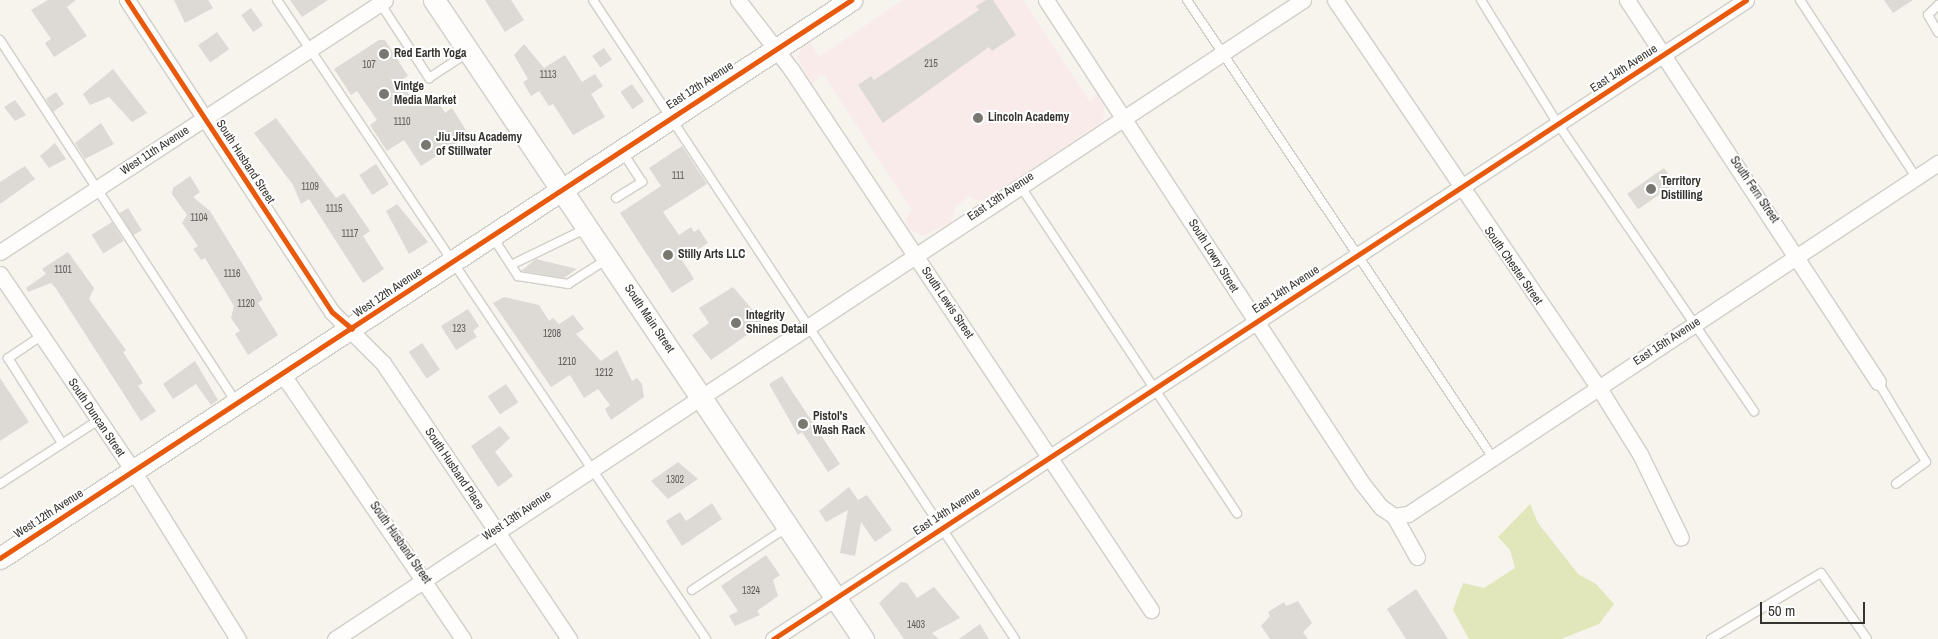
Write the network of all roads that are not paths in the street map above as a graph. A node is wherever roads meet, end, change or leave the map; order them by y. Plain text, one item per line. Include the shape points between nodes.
1 (127, 0) edge
2 (277, 0) edge
3 (434, 0) edge
4 (594, 0) edge
5 (738, 0) edge
6 (852, 0) edge
7 (1046, 0) edge
8 (1188, 0) edge
9 (1303, 0) edge
10 (1335, 0) edge
11 (1481, 0) edge
12 (1627, 0) edge
13 (1746, 0) edge
14 (1800, 0) edge
15 (383, 1) edge
16 (1938, 5) edge
17 (1938, 32) edge
18 (0, 40) edge
19 (310, 49) junction
20 (774, 50) junction
21 (469, 52) junction
22 (1224, 52) junction
23 (1663, 55) junction
24 (1125, 116) junction
25 (671, 118) junction
26 (205, 120) junction
27 (1558, 124) junction
28 (622, 151) junction
29 (1938, 162) edge
30 (1916, 177) junction
31 (1019, 184) junction
32 (1460, 189) junction
33 (96, 190) junction
34 (562, 192) junction
35 (616, 198) dead end
36 (586, 228) junction
37 (492, 236) junction
38 (0, 252) edge
39 (915, 255) junction
40 (1357, 256) junction
41 (1798, 256) junction
42 (608, 259) junction
43 (452, 261) junction
44 (511, 265) junction
45 (0, 274) edge
46 (1255, 322) junction
47 (1696, 324) junction
48 (809, 326) junction
49 (352, 329) junction
50 (41, 336) junction
51 (283, 375) junction
52 (1878, 382) joint
53 (1158, 387) junction
54 (1599, 388) junction
55 (700, 395) junction
56 (238, 404) junction
57 (1754, 411) dead end
58 (97, 421) junction
59 (62, 443) junction
60 (1050, 458) junction
61 (1492, 458) junction
62 (593, 466) junction
63 (134, 472) junction
64 (0, 484) edge
65 (1896, 484) dead end
66 (1237, 513) dead end
67 (1394, 516) junction
68 (788, 527) junction
69 (941, 527) junction
70 (495, 530) junction
71 (1681, 538) dead end
72 (1417, 557) dead end
73 (0, 558) edge
74 (425, 579) junction
75 (692, 590) dead end
76 (836, 598) junction
77 (1151, 610) dead end
78 (238, 639) edge
79 (335, 639) edge
80 (463, 639) edge
81 (569, 639) edge
82 (706, 639) edge
83 (773, 639) edge
84 (863, 639) edge
85 (1015, 639) edge
86 (1711, 639) edge
87 (1867, 639) edge

1 - 26 street, South Husband Street
2 - 19 lane
3 - 21 main road, South Main Street
4 - 25 lane
5 - 20 street, South Lewis Street
6 - 20 main road, East 12th Avenue
7 - 24 street, South Lowry Street
8 - 22 lane
9 - 22 street, East 13th Avenue
10 - 32 street, South Chester Street
11 - 27 lane
12 - 23 street, South Fern Street
13 - 23 street, East 14th Avenue
14 - 30 lane
15 - 19 street, West 11th Avenue
15 - 21 lane via 429,78
16 - 17 lane via 1928,15
18 - 33 lane
19 - 26 street, West 11th Avenue
19 - 43 lane
20 - 25 main road, East 12th Avenue
20 - 39 street, South Lewis Street
21 - 34 main road, South Main Street
22 - 24 street, East 13th Avenue
22 - 40 lane
23 - 27 street, East 14th Avenue
23 - 41 street, South Fern Street
24 - 31 street, East 13th Avenue
24 - 46 street, South Lowry Street
25 - 28 main road, East 12th Avenue
25 - 48 lane
26 - 33 street, West 11th Avenue
26 - 49 street, South Husband Street via 332,312
27 - 32 street, East 14th Avenue
27 - 47 lane
28 - 34 main road, East 12th Avenue
28 - 35 lane via 642,182
29 - 30 street, East 15th Avenue
30 - 41 street, East 15th Avenue
31 - 39 street, East 13th Avenue
31 - 53 lane
32 - 40 street, East 14th Avenue
32 - 54 street, South Chester Street
33 - 38 street, West 11th Avenue
33 - 56 lane
34 - 36 main road, South Main Street
34 - 37 main road, West 12th Avenue
36 - 42 main road, South Main Street
36 - 44 lane
37 - 43 main road, West 12th Avenue
37 - 44 lane
39 - 48 street, East 13th Avenue
39 - 60 street, South Lewis Street
40 - 46 street, East 14th Avenue
40 - 61 lane
41 - 47 street, East 15th Avenue
41 - 52 street, South Fern Street
42 - 44 lane via 568,284 518,276
42 - 55 main road, South Main Street
43 - 49 main road, West 12th Avenue
43 - 62 lane
45 - 50 street, South Duncan Street
46 - 53 street, East 14th Avenue
46 - 67 street, South Lowry Street via 1362,482 1381,507
47 - 54 street, East 15th Avenue
47 - 57 lane
48 - 55 street, East 13th Avenue
48 - 69 lane
49 - 51 main road, West 12th Avenue
49 - 70 street, South Husband Place via 384,363
50 - 58 street, South Duncan Street
50 - 59 lane via 8,358
51 - 56 main road, West 12th Avenue
51 - 74 street, South Husband Street
52 - 65 lane via 1926,462
53 - 60 street, East 14th Avenue
53 - 66 lane via 1164,405
54 - 61 street, East 15th Avenue
54 - 71 street, South Chester Street via 1640,454
55 - 62 street, West 13th Avenue
55 - 68 main road, South Main Street
56 - 63 main road, West 12th Avenue
58 - 59 lane
58 - 63 street, South Duncan Street
59 - 64 lane
60 - 69 street, East 14th Avenue
60 - 77 street, South Lewis Street
61 - 67 street, East 15th Avenue via 1408,514
62 - 70 street, West 13th Avenue
62 - 82 lane
63 - 73 main road, West 12th Avenue
63 - 78 street, South Duncan Street
67 - 72 street, South Lowry Street
68 - 75 lane
68 - 76 main road, South Main Street
69 - 76 street, East 14th Avenue
69 - 85 lane
70 - 74 street, West 13th Avenue
70 - 81 street, South Husband Place
74 - 79 street, West 13th Avenue
74 - 80 street, South Husband Street
76 - 83 street, East 14th Avenue
76 - 84 main road, South Main Street
86 - 87 lane via 1814,574 1822,573

